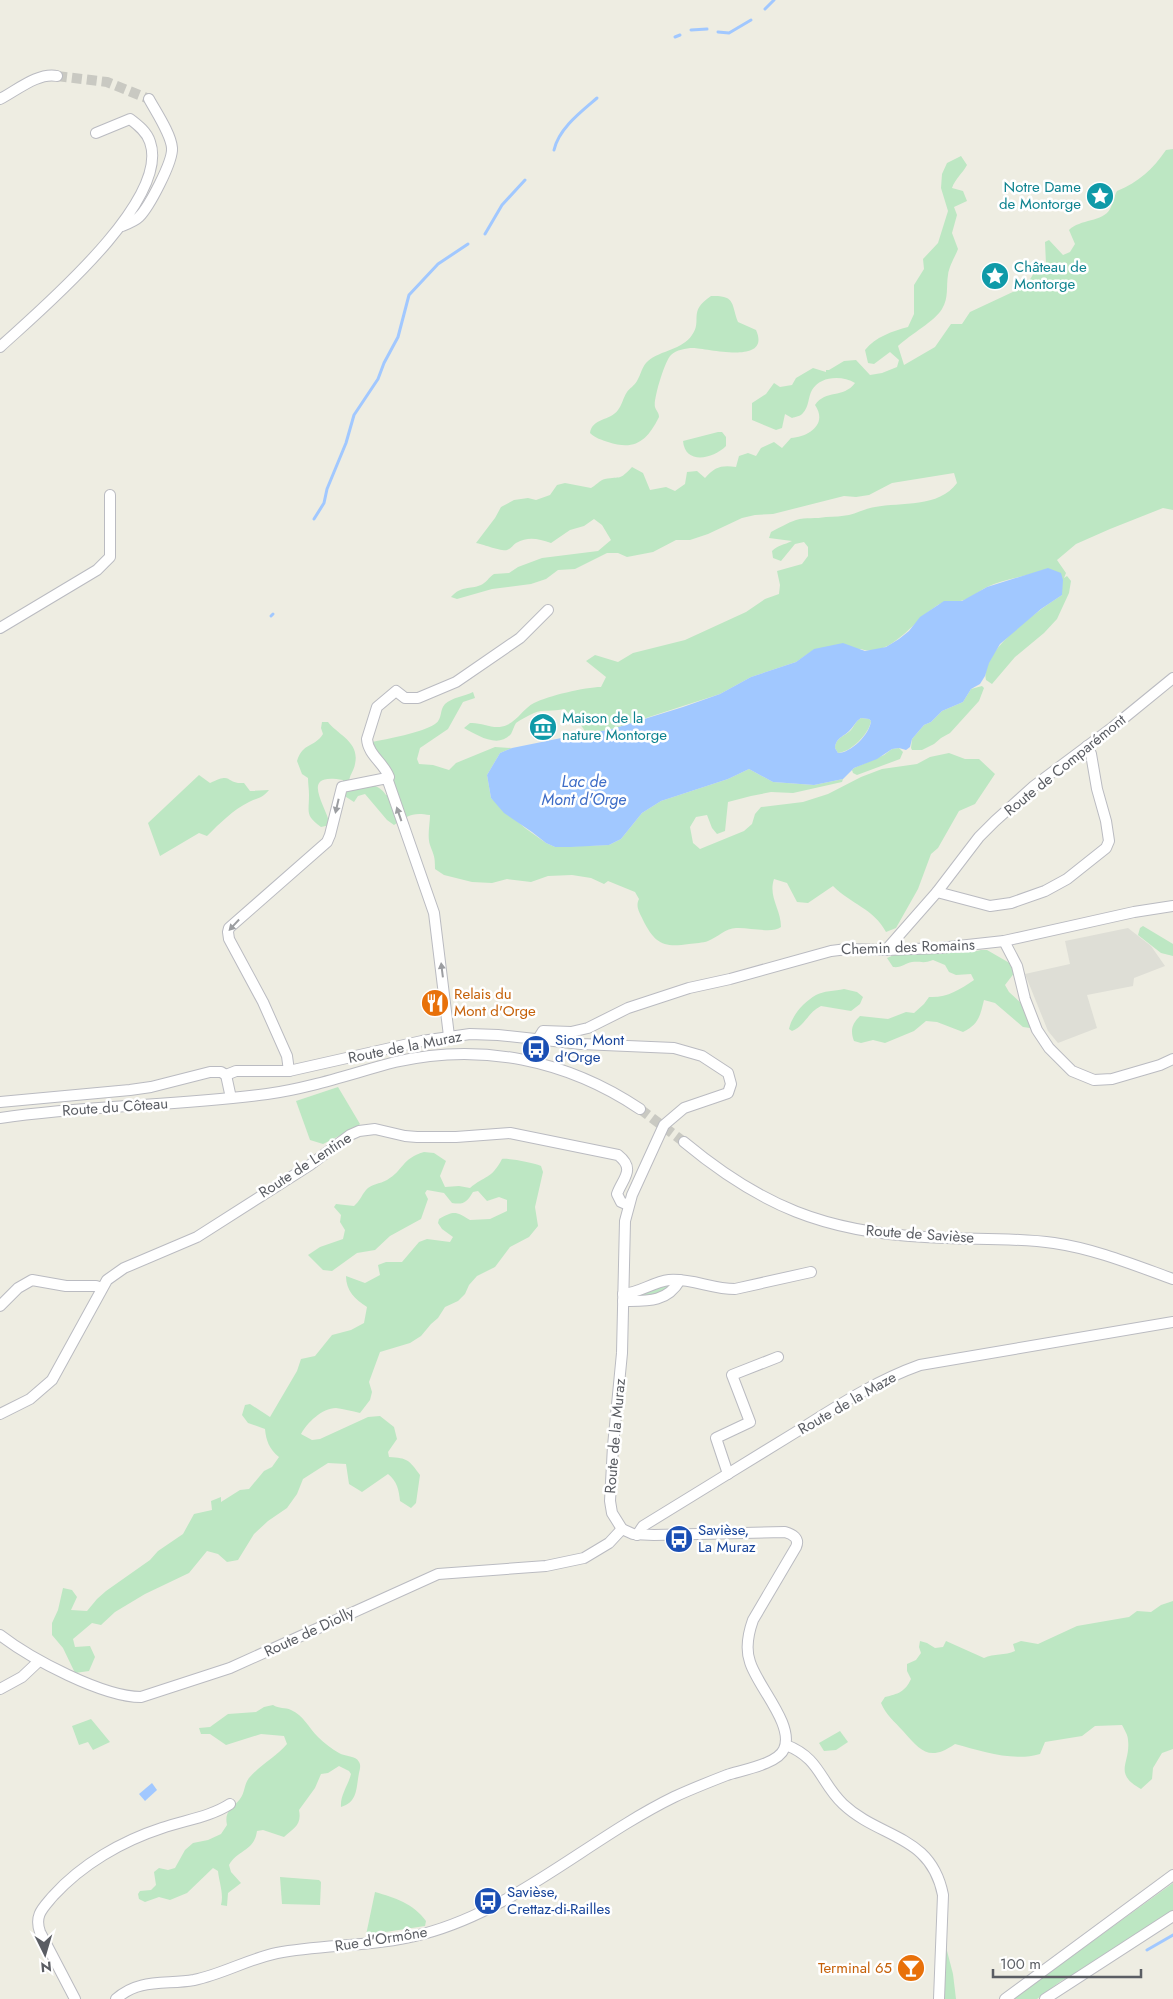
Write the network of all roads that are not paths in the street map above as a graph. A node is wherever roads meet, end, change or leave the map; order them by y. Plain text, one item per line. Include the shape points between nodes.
1 (57, 76) tunnel mouth
2 (0, 99) edge
3 (149, 99) tunnel mouth
4 (96, 134) dead end
5 (119, 228) junction
6 (0, 347) edge
7 (110, 495) dead end
8 (548, 610) dead end
9 (0, 628) edge
10 (1173, 678) edge
11 (1087, 746) junction
12 (388, 777) junction
13 (937, 892) junction
14 (1173, 906) edge
15 (1004, 941) junction
16 (886, 950) junction
17 (449, 1036) junction
18 (538, 1039) junction
19 (1173, 1059) edge
20 (289, 1071) junction
21 (226, 1075) junction
22 (230, 1098) junction
23 (0, 1102) edge
24 (640, 1109) tunnel mouth
25 (0, 1118) edge
26 (684, 1142) tunnel mouth
27 (628, 1205) junction
28 (811, 1272) dead end
29 (1173, 1279) edge
30 (680, 1280) junction
31 (102, 1288) junction
32 (623, 1297) junction
33 (0, 1306) edge
34 (1173, 1322) edge
35 (778, 1357) dead end
36 (0, 1414) edge
37 (728, 1474) junction
38 (622, 1529) junction
39 (638, 1535) junction
40 (0, 1635) edge
41 (39, 1661) junction
42 (0, 1689) edge
43 (786, 1745) junction
44 (230, 1804) dead end
45 (1173, 1875) edge
46 (1173, 1916) edge
47 (75, 1999) edge
48 (116, 1999) edge
49 (939, 1999) edge
50 (1005, 1999) edge
51 (1045, 1999) edge

1 - 2 street via 50,75 32,82
3 - 5 street via 169,138 172,148 170,160 139,218
4 - 5 street via 130,119 150,141 153,155 150,170
5 - 6 street via 67,285
7 - 9 street via 110,557 98,570
8 - 12 street via 520,638 456,682 418,698 405,698 396,691 377,707 367,739 371,752 386,768
10 - 11 street, Route de Comparémont
11 - 13 street, Route de Comparémont via 1034,786 986,829
11 - 13 street via 1092,754 1106,821 1109,841 1106,848 1067,879 1045,891 1011,902 990,906
17 -> 12 street via 434,913
12 -> 20 street via 342,787 327,842 229,928 229,939 287,1056
13 - 16 street, Route de Comparémont
14 - 15 street, Chemin des Romains
15 - 16 street, Chemin des Romains
15 - 19 street via 1017,966 1036,1030 1072,1071 1094,1080 1112,1079
16 - 18 street, Chemin des Romains via 847,949 795,960 628,1008 588,1028 571,1032 543,1031
17 - 18 street, Route de la Muraz
17 - 20 street, Route de la Muraz
18 - 27 street, Route de la Muraz via 674,1048 706,1058 730,1075 731,1089 726,1095 684,1108 664,1125
20 - 21 street, Route de la Muraz via 236,1071
21 - 22 street
21 - 23 street, Route de la Muraz via 210,1072 130,1090
22 - 24 street via 285,1091 417,1058 480,1054 523,1059 563,1070 605,1088
22 - 25 street, Route du Côteau
26 - 29 street, Route de Savièse via 764,1198 829,1224 900,1236 1056,1244 1098,1253
27 - 31 street, Route de Lentine via 621,1202 617,1194 628,1170 624,1159 618,1155 510,1132 418,1137 367,1129 350,1135 310,1165 197,1237 118,1272
27 - 32 street, Route de la Muraz
28 - 30 street via 735,1289
30 - 32 street via 660,1282
30 - 32 street via 659,1300 639,1302
31 - 33 street via 32,1280 18,1288
31 - 36 street, Route de Lentine via 52,1380 35,1396
32 - 38 street, Route de la Muraz via 621,1372 610,1486 612,1513
34 - 37 street, Route de la Maze via 920,1365 886,1378
35 - 37 street via 732,1375 750,1422 716,1438
37 - 39 street, Route de la Maze via 644,1526
38 - 39 street
38 - 41 street, Route de Diolly via 604,1546 576,1560 546,1566 438,1574 230,1668 153,1695 129,1697 110,1692
39 - 43 street via 785,1532 796,1538 796,1547 753,1620 747,1645 754,1674 784,1726
40 - 41 street, Route de Diolly
41 - 42 street via 22,1677
43 - 48 street, Rue d'Ormône via 781,1755 770,1761 675,1797 524,1888 460,1922 398,1940 276,1954 200,1978 144,1984 127,1990
43 - 49 street via 797,1749 812,1762 844,1805 908,1843 930,1861 941,1882 943,1895
44 - 47 street via 222,1810 132,1840 105,1855 71,1878 42,1909 37,1925
45 - 50 street
46 - 51 street

